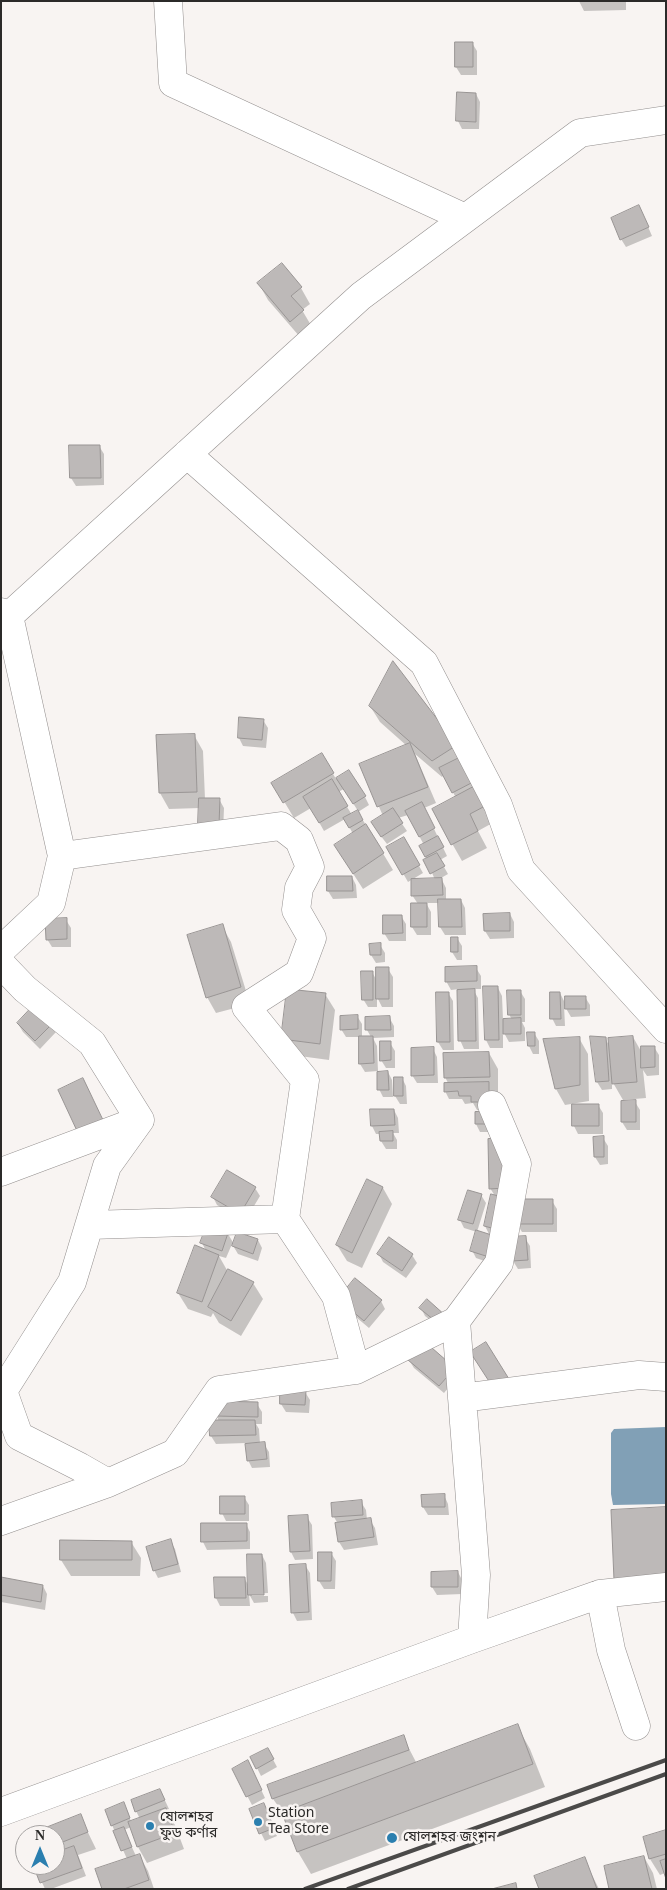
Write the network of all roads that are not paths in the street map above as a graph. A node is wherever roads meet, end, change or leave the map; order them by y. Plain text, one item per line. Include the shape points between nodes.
1 (168, 1) edge
2 (666, 120) edge
3 (465, 218) junction
4 (187, 454) junction
5 (5, 614) edge
6 (62, 856) junction
7 (1, 950) edge
8 (1, 964) edge
9 (666, 1030) edge
10 (492, 1106) dead end
11 (140, 1120) junction
12 (1, 1172) edge
13 (285, 1219) junction
14 (90, 1225) junction
15 (456, 1321) junction
16 (356, 1370) junction
17 (666, 1377) edge
18 (462, 1398) junction
19 (108, 1483) junction
20 (1, 1522) edge
21 (666, 1587) edge
22 (600, 1594) junction
23 (472, 1639) junction
24 (636, 1726) dead end
25 (1, 1812) edge

1 - 3 street via 173,83
2 - 3 street via 580,132
3 - 4 street via 361,296
4 - 5 street
4 - 9 street via 424,663 498,805 521,870
5 - 6 street
6 - 7 street via 51,903
6 - 13 street via 281,826 299,840 310,868 299,888 296,910 312,938 299,973 246,1008 305,1080
8 - 11 street via 92,1043
10 - 15 street via 517,1164 499,1263
11 - 12 street
11 - 14 street via 107,1166
13 - 14 street
13 - 16 street via 336,1296
14 - 19 street via 72,1282 3,1391 19,1436
15 - 16 street
15 - 18 street
16 - 19 street via 219,1390 175,1453
17 - 18 street via 639,1375
18 - 23 street via 476,1575
19 - 20 street
21 - 22 street
22 - 23 street
22 - 24 street via 612,1650
23 - 25 street

